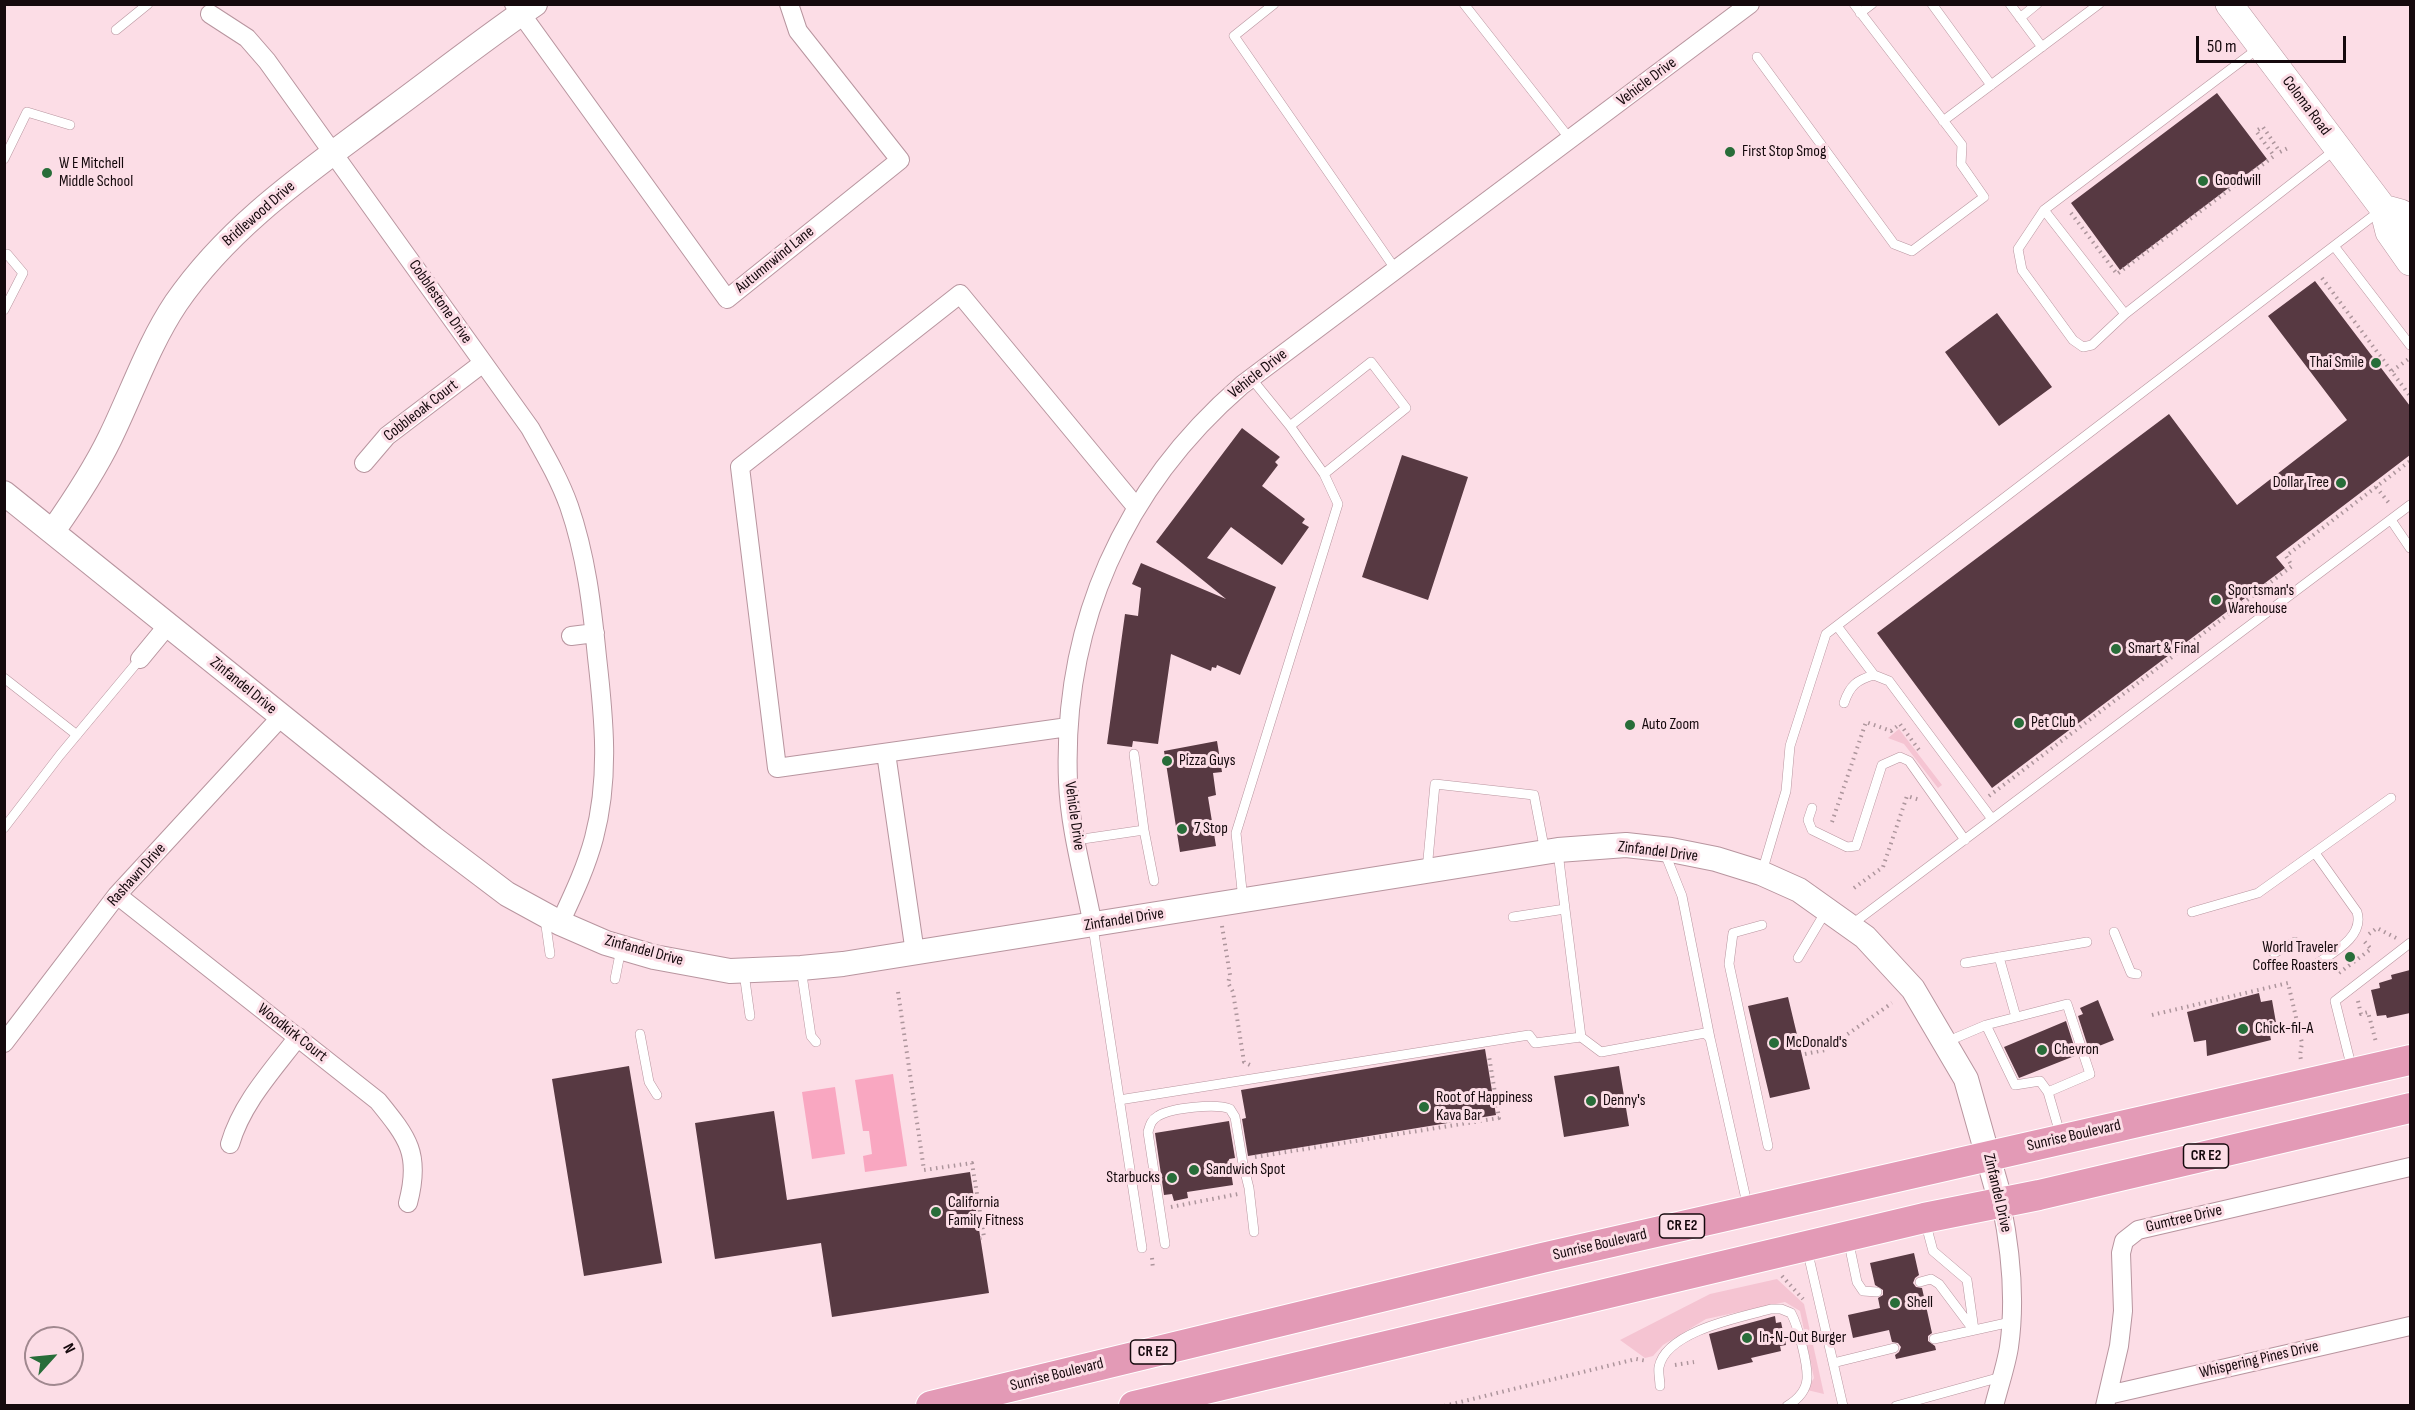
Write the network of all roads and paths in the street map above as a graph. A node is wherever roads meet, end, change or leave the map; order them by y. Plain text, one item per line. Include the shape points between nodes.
1 (148, 4) edge
2 (789, 4) edge
3 (1274, 4) edge
4 (1464, 4) edge
5 (1750, 4) edge
6 (1854, 4) edge
7 (1872, 4) edge
8 (1932, 4) edge
9 (2010, 4) edge
10 (2037, 4) edge
11 (2099, 4) edge
12 (2229, 4) edge
13 (523, 8) edge
14 (1860, 13) junction
15 (210, 14) dead end
16 (2020, 18) junction
17 (116, 30) dead end
18 (2261, 46) junction
19 (2042, 47) junction
20 (1757, 57) dead end
21 (1991, 85) junction
22 (1943, 121) junction
23 (70, 125) dead end
24 (1570, 139) junction
25 (2288, 148) dead end
26 (2338, 148) junction
27 (334, 152) junction
28 (4, 159) edge
29 (2383, 208) junction
30 (2044, 210) junction
31 (2071, 213) dead end
32 (2410, 226) edge
33 (2334, 246) junction
34 (7, 254) dead end
35 (2410, 262) edge
36 (1396, 270) junction
37 (2322, 278) dead end
38 (4, 310) edge
39 (2125, 314) junction
40 (2410, 345) edge
41 (2410, 357) edge
42 (483, 363) junction
43 (2392, 371) junction
44 (1251, 378) junction
45 (2410, 396) edge
46 (1290, 426) junction
47 (2410, 461) edge
48 (364, 463) dead end
49 (1324, 474) junction
50 (4, 493) edge
51 (2410, 505) edge
52 (1137, 508) junction
53 (2391, 520) junction
54 (53, 531) junction
55 (2410, 548) edge
56 (168, 626) junction
57 (1837, 626) junction
58 (595, 633) junction
59 (571, 636) dead end
60 (140, 659) joint
61 (1874, 675) junction
62 (4, 678) edge
63 (1844, 703) dead end
64 (281, 717) junction
65 (1068, 727) junction
66 (77, 735) junction
67 (1920, 750) dead end
68 (886, 753) junction
69 (1134, 754) dead end
70 (1933, 795) junction
71 (2391, 798) dead end
72 (1979, 802) junction
73 (1812, 808) dead end
74 (1992, 819) junction
75 (1832, 822) dead end
76 (4, 828) edge
77 (1144, 830) junction
78 (1076, 840) junction
79 (1965, 840) junction
80 (1662, 849) junction
81 (1551, 851) junction
82 (2315, 854) junction
83 (1427, 871) junction
84 (1761, 873) junction
85 (1154, 880) dead end
86 (1854, 888) dead end
87 (117, 895) junction
88 (1243, 901) junction
89 (1565, 909) junction
90 (1827, 910) junction
91 (2192, 912) dead end
92 (1514, 917) dead end
93 (552, 918) junction
94 (1762, 925) dead end
95 (1093, 926) junction
96 (1222, 926) dead end
97 (1849, 926) junction
98 (2114, 932) dead end
99 (2087, 942) dead end
100 (2295, 942) dead end
101 (2408, 944) edge
102 (622, 948) junction
103 (915, 953) junction
104 (2274, 953) dead end
105 (550, 954) dead end
106 (1999, 957) junction
107 (1798, 958) dead end
108 (1965, 963) dead end
109 (2312, 966) dead end
110 (801, 968) junction
111 (743, 970) junction
112 (2339, 973) dead end
113 (2137, 974) dead end
114 (615, 979) dead end
115 (898, 992) dead end
116 (2357, 994) dead end
117 (1892, 1003) dead end
118 (2152, 1015) dead end
119 (750, 1016) dead end
120 (2016, 1017) junction
121 (1986, 1025) junction
122 (640, 1034) dead end
123 (298, 1037) junction
124 (1581, 1037) junction
125 (1710, 1038) junction
126 (2386, 1039) dead end
127 (816, 1042) dead end
128 (1946, 1042) junction
129 (4, 1043) edge
130 (1805, 1054) dead end
131 (1477, 1057) dead end
132 (2410, 1060) edge
133 (2303, 1066) dead end
134 (2353, 1074) junction
135 (1268, 1076) junction
136 (2048, 1092) junction
137 (657, 1095) dead end
138 (1119, 1100) junction
139 (2410, 1108) edge
140 (2061, 1139) junction
141 (230, 1144) dead end
142 (1768, 1146) dead end
143 (1989, 1155) junction
144 (2410, 1167) edge
145 (1246, 1176) junction
146 (408, 1203) dead end
147 (2001, 1203) junction
148 (1160, 1209) junction
149 (1749, 1211) junction
150 (1924, 1218) junction
151 (1254, 1232) dead end
152 (1847, 1237) junction
153 (981, 1238) dead end
154 (1165, 1244) dead end
155 (1806, 1246) junction
156 (1146, 1247) joint
157 (1153, 1269) dead end
158 (1920, 1282) dead end
159 (1877, 1292) dead end
160 (2011, 1322) junction
161 (2410, 1326) edge
162 (1974, 1330) junction
163 (1934, 1339) dead end
164 (1894, 1348) dead end
165 (1694, 1362) dead end
166 (1833, 1363) junction
167 (1660, 1364) junction
168 (2001, 1377) junction
169 (1660, 1386) dead end
170 (2107, 1400) edge
171 (931, 1406) edge
172 (1134, 1406) edge
173 (1444, 1406) edge
174 (1787, 1406) edge
175 (1843, 1406) edge
176 (1896, 1406) edge
177 (1994, 1406) edge

1 - 17 lane
2 - 13 street, Autumnwind Lane via 798,31 900,160 727,299
3 - 36 lane via 1234,36
4 - 24 lane
5 - 24 street, Vehicle Drive
6 - 14 lane
7 - 14 lane
8 - 21 lane
9 - 16 lane
10 - 16 lane
11 - 19 lane
12 - 18 main road, Coloma Road
13 - 27 street, Bridlewood Drive
14 - 22 lane
15 - 27 street, Cobblestone Drive via 247,38
16 - 19 lane
18 - 26 main road, Coloma Road
18 - 30 lane
19 - 21 lane
20 - 22 lane via 1894,244 1912,251 1984,197 1961,164 1962,145
21 - 22 lane
23 - 28 lane via 27,112
24 - 36 street, Vehicle Drive
25 - 31 path via 2280,152 2263,127 2256,131 2274,156 2117,274
26 - 29 main road, Coloma Road
26 - 39 lane
27 - 42 street, Cobblestone Drive
27 - 54 street, Bridlewood Drive via 248,220 217,250 188,287 154,340 110,440
29 - 32 main road, Coloma Road via 2401,213
29 - 33 lane
29 - 35 main road, Coloma Road via 2389,232
30 - 39 lane
30 - 39 lane via 2018,249 2022,270 2073,340 2083,347 2092,345
33 - 40 lane
33 - 57 lane
34 - 38 lane via 23,273
36 - 44 street, Vehicle Drive
37 - 43 path
41 - 43 path
42 - 48 street, Cobbleoak Court via 387,436
42 - 58 street, Cobblestone Drive via 530,428 568,505 588,577
43 - 45 path
44 - 46 lane
44 - 52 street, Vehicle Drive via 1190,434 1159,472
46 - 49 lane
46 - 49 lane via 1371,362 1406,408
47 - 72 path via 2286,556 2292,566
49 - 88 lane via 1338,504 1236,833
50 - 54 street, Zinfandel Drive
51 - 53 lane
52 - 65 street, Vehicle Drive via 1108,562 1091,607 1078,654
52 - 68 street via 960,294 740,466 777,768
53 - 55 lane
53 - 74 lane
54 - 56 street, Zinfandel Drive
56 - 60 street
56 - 64 street, Zinfandel Drive
57 - 61 lane
57 - 84 lane via 1826,634 1790,746 1786,791
58 - 59 street
58 - 93 street, Cobblestone Drive via 605,728 601,801 583,872
60 - 66 lane
61 - 63 lane via 1858,679
61 - 72 lane via 1889,681
62 - 66 lane
64 - 87 street, Rashawn Drive
64 - 93 street, Zinfandel Drive via 507,894
65 - 68 street
65 - 78 street, Vehicle Drive via 1068,784
66 - 76 lane
67 - 75 path via 1900,724 1891,731 1866,722
68 - 103 street
69 - 77 lane
70 - 73 lane via 1909,760 1900,757 1882,765 1856,846 1847,848 1812,830 1808,820
70 - 79 lane
70 - 86 path via 1925,801 1907,796 1883,867
71 - 82 lane
72 - 74 lane
74 - 79 lane
77 - 78 lane
77 - 85 lane
78 - 95 street, Vehicle Drive
79 - 97 lane
80 - 81 street, Zinfandel Drive via 1626,845
80 - 84 street, Zinfandel Drive
80 - 125 lane via 1682,896
81 - 83 street, Zinfandel Drive
81 - 83 lane via 1534,795 1435,784
81 - 89 lane
82 - 91 lane via 2258,892
82 - 109 lane via 2359,920 2349,941
83 - 88 street, Zinfandel Drive
84 - 90 street, Zinfandel Drive via 1799,890
87 - 123 street, Woodkirk Court
87 - 129 street, Rashawn Drive
88 - 95 street, Zinfandel Drive
89 - 92 lane
89 - 124 lane
90 - 97 street, Zinfandel Drive
90 - 107 lane
93 - 102 street, Zinfandel Drive
93 - 105 lane
94 - 142 lane via 1733,933 1729,964
95 - 103 street, Zinfandel Drive
95 - 138 lane
96 - 135 path via 1228,982 1244,1062
97 - 128 street, Zinfandel Drive via 1913,989
98 - 113 lane via 2131,973
99 - 106 lane
100 - 104 lane
101 - 112 path via 2377,928 2363,939 2371,949
101 - 134 lane via 2335,1001
102 - 111 street, Zinfandel Drive via 730,971
102 - 114 lane
103 - 110 street, Zinfandel Drive
106 - 108 lane
106 - 120 lane
110 - 111 street, Zinfandel Drive
110 - 127 lane via 811,1036
111 - 119 lane
115 - 153 path via 924,1170 972,1163 984,1237
116 - 126 path via 2361,1014 2368,1012 2375,1042
117 - 130 path via 1825,1050
118 - 133 path via 2288,983 2302,1043
120 - 121 lane
120 - 136 lane via 2067,1004 2090,1074
121 - 128 lane
121 - 136 lane via 2015,1085 2040,1081
122 - 137 lane via 649,1082
123 - 141 street via 246,1105
123 - 146 street, Woodkirk Court via 378,1101 398,1125 413,1159 414,1180
124 - 125 lane via 1601,1052 1705,1033
124 - 135 lane via 1535,1043 1529,1035
125 - 149 lane
128 - 143 street, Zinfandel Drive via 1966,1079
131 - 145 path via 1489,1055 1499,1118 1249,1158 1252,1173
132 - 134 main road, Sunrise Boulevard / CR E2
134 - 140 main road, Sunrise Boulevard / CR E2
135 - 138 lane
136 - 140 lane
138 - 156 lane
139 - 147 main road, CR E2
140 - 143 main road, Sunrise Boulevard / CR E2
143 - 147 street, Zinfandel Drive
143 - 149 main road, Sunrise Boulevard / CR E2
144 - 170 street, Gumtree Drive via 2130,1235 2121,1253 2123,1311
145 - 148 path via 1238,1180 1240,1193
145 - 148 lane via 1235,1117 1230,1109 1217,1105 1158,1116 1150,1122 1148,1132
145 - 151 lane
147 - 150 main road, CR E2
147 - 160 street, Zinfandel Drive via 2013,1269
148 - 154 lane
149 - 171 main road, Sunrise Boulevard / CR E2
150 - 152 main road, CR E2
150 - 162 lane via 1933,1251 1967,1280
152 - 155 main road, CR E2
152 - 159 lane via 1857,1282 1863,1291
155 - 166 lane
155 - 172 main road, CR E2
156 - 157 path
158 - 162 lane via 1931,1279 1939,1284
160 - 162 lane
160 - 168 street, Zinfandel Drive
161 - 170 street, Whispering Pines Drive
162 - 163 lane
164 - 166 lane
165 - 167 path
166 - 175 lane
167 - 169 lane
167 - 173 path via 1636,1359
167 - 174 lane via 1671,1347 1708,1325 1781,1309 1791,1313 1796,1322 1807,1380 1797,1399
168 - 176 lane
168 - 177 street, Zinfandel Drive

